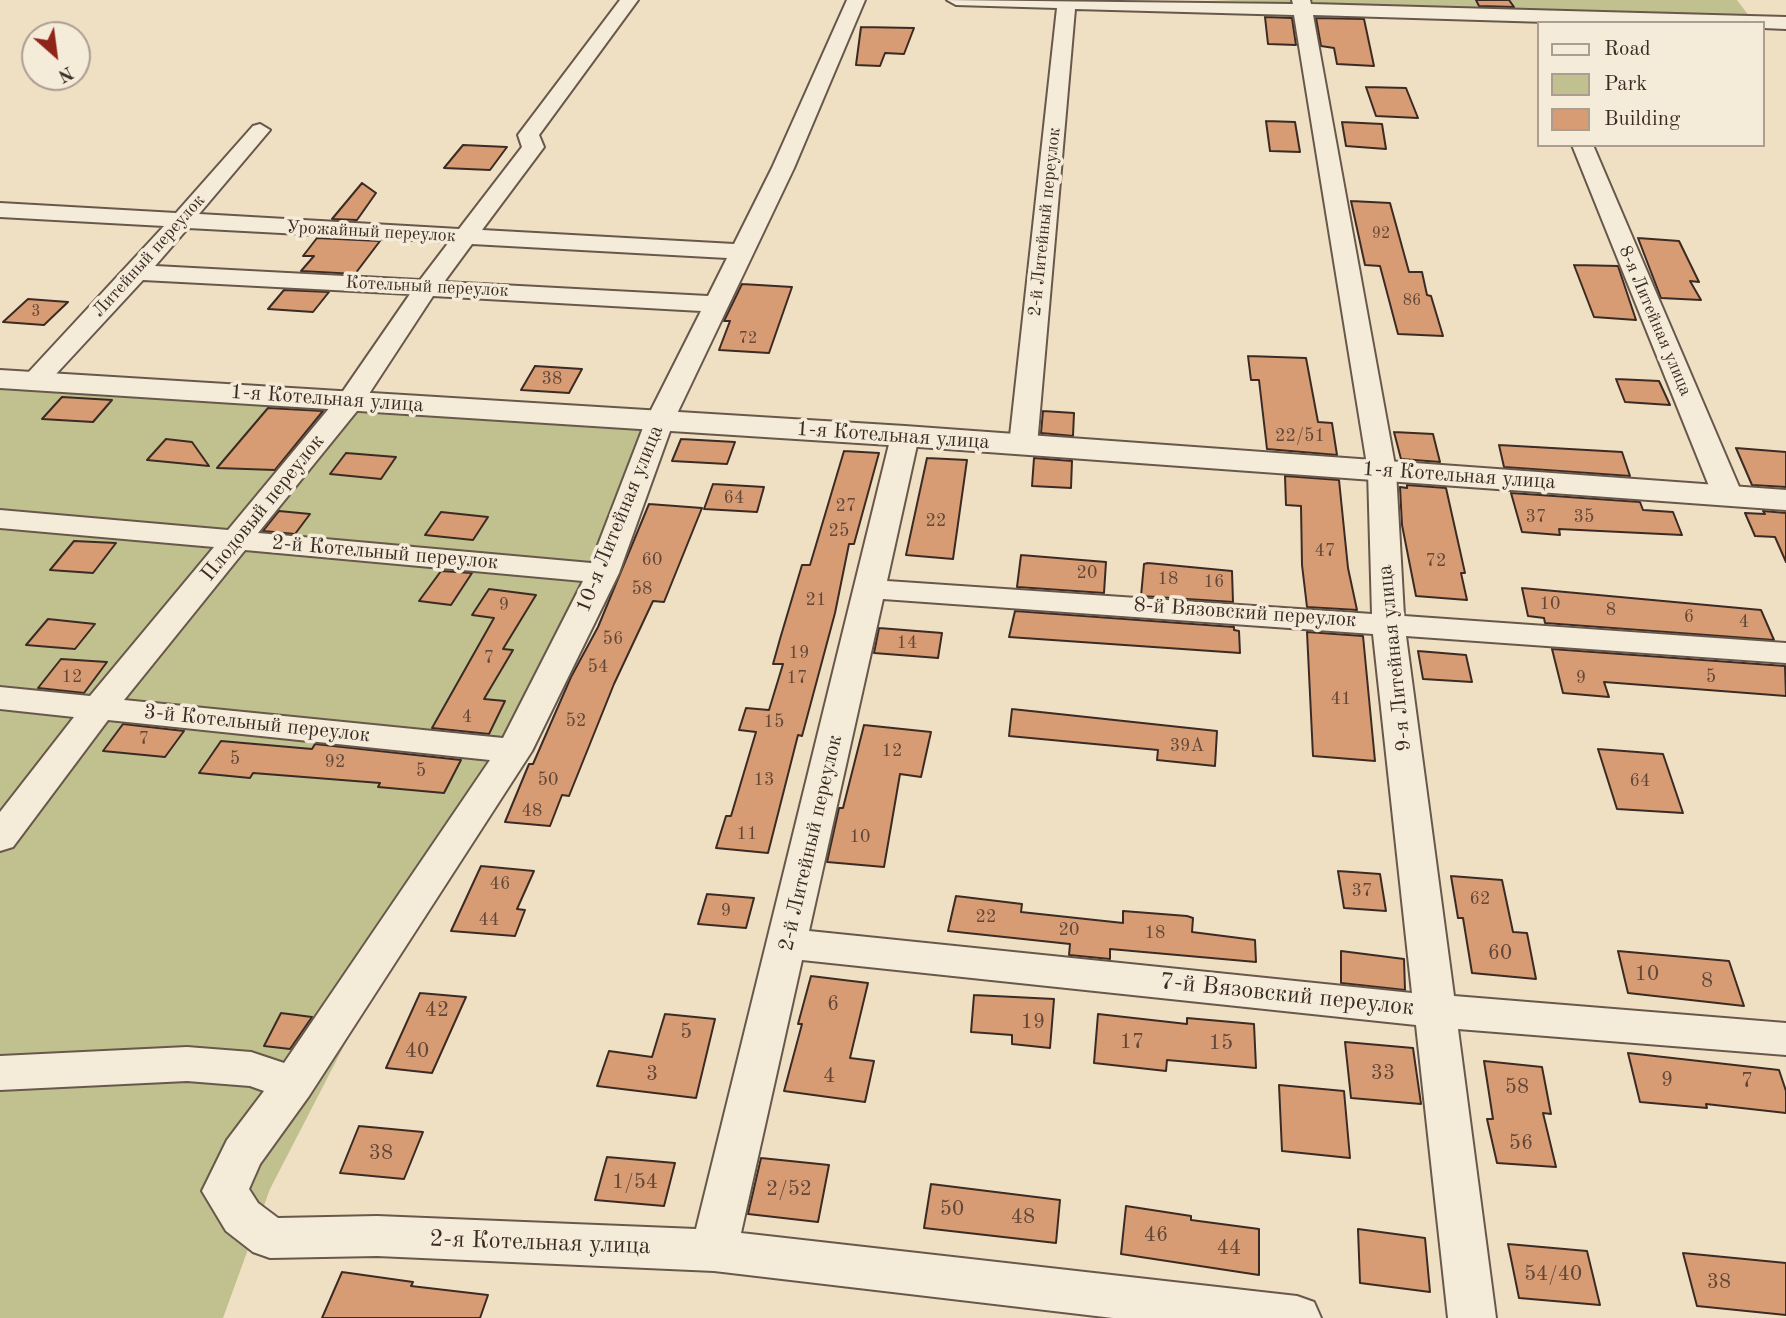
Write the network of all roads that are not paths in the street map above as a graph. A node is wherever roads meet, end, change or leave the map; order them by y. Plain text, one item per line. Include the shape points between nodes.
1 (629, 0) edge
2 (856, 0) edge
3 (956, 0) edge
4 (1739, 0) edge
5 (1067, 2) edge
6 (1302, 4) edge
7 (1525, 7) edge
8 (1753, 21) joint
9 (1765, 23) edge
10 (1784, 26) edge
11 (1535, 32) dead end
12 (260, 130) dead end
13 (1583, 147) edge
14 (0, 210) edge
15 (180, 222) junction
16 (465, 237) junction
17 (742, 253) junction
18 (137, 272) junction
19 (427, 287) junction
20 (716, 304) junction
21 (0, 379) edge
22 (35, 381) junction
23 (351, 400) junction
24 (660, 421) junction
25 (905, 436) junction
26 (1023, 445) junction
27 (1382, 471) junction
28 (1728, 496) junction
29 (1786, 500) edge
30 (0, 519) edge
31 (237, 540) junction
32 (603, 573) junction
33 (870, 589) junction
34 (1388, 623) junction
35 (1786, 653) edge
36 (0, 698) edge
37 (99, 708) junction
38 (514, 751) junction
39 (0, 838) edge
40 (788, 944) junction
41 (1437, 1011) junction
42 (1786, 1039) edge
43 (0, 1073) edge
44 (294, 1084) junction
45 (714, 1250) junction
46 (1297, 1318) edge
47 (1472, 1318) edge

1 - 16 street, Плодовый переулок via 528,135 533,147
2 - 17 street, 10-я Литейная улица
3 - 5 street
4 - 8 street
5 - 6 street
5 - 26 street, 2-й Литейный переулок
6 - 7 street
6 - 27 street, 9-я Литейная улица
7 - 8 street
7 - 11 street
9 - 10 street
12 - 15 street, Литейный переулок
13 - 28 street, 8-я Литейная улица
14 - 15 street, Урожайный переулок
15 - 16 street, Урожайный переулок
15 - 18 street, Литейный переулок
16 - 17 street, Урожайный переулок
16 - 19 street, Плодовый переулок
17 - 20 street, 10-я Литейная улица
18 - 19 street, Котельный переулок
18 - 22 street, Литейный переулок
19 - 20 street, Котельный переулок
19 - 23 street, Плодовый переулок
20 - 24 street, 10-я Литейная улица
21 - 22 street, 1-я Котельная улица
22 - 23 street, 1-я Котельная улица
23 - 24 street, 1-я Котельная улица
23 - 31 street, Плодовый переулок
24 - 25 street, 1-я Котельная улица
24 - 32 street, 10-я Литейная улица
25 - 26 street, 1-я Котельная улица
25 - 33 street, 2-й Литейный переулок
26 - 27 street, 1-я Котельная улица
27 - 28 street, 1-я Котельная улица
27 - 34 street, 9-я Литейная улица
28 - 29 street, 1-я Котельная улица
30 - 31 street, 2-й Котельный переулок
31 - 32 street, 2-й Котельный переулок
31 - 37 street, Плодовый переулок
32 - 38 street, 10-я Литейная улица
33 - 34 street, 8-й Вязовский переулок
33 - 40 street, 2-й Литейный переулок
34 - 35 street, 8-й Вязовский переулок
34 - 41 street, 9-я Литейная улица
36 - 37 street, 3-й Котельный переулок
37 - 38 street, 3-й Котельный переулок
37 - 39 street, Плодовый переулок
38 - 44 street, 10-я Литейная улица
40 - 41 street, 7-й Вязовский переулок
40 - 45 street, 2-й Литейный переулок
41 - 42 street, 7-й Вязовский переулок
41 - 47 street, 9-я Литейная улица
43 - 44 street via 187,1064 251,1069
44 - 45 street, 2-я Котельная улица via 243,1153 225,1191 242,1217 270,1238 377,1236
45 - 46 street, 2-я Котельная улица

